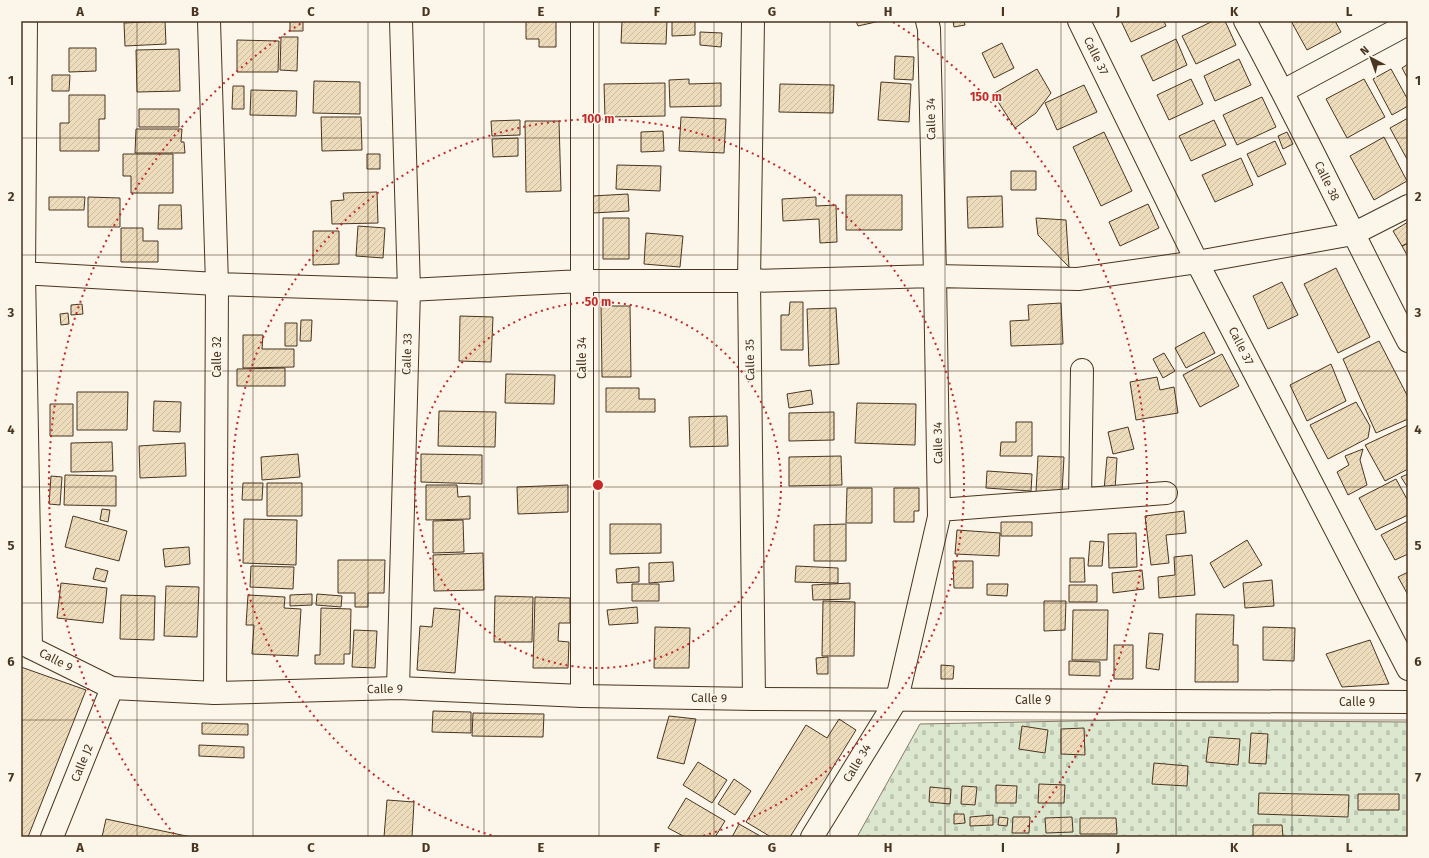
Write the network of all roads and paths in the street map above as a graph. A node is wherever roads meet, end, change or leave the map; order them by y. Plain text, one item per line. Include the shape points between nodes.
1 (26, 21) edge
2 (209, 21) edge
3 (402, 21) edge
4 (582, 21) edge
5 (753, 21) edge
6 (927, 21) edge
7 (1079, 21) edge
8 (1245, 21) edge
9 (1408, 24) edge
10 (1283, 91) junction
11 (1408, 206) edge
12 (1353, 234) junction
13 (1197, 262) junction
14 (23, 273) edge
15 (935, 276) junction
16 (582, 281) junction
17 (749, 281) junction
18 (217, 284) junction
19 (409, 290) junction
20 (1408, 341) edge
21 (1082, 370) dead end
22 (1166, 493) dead end
23 (1080, 499) junction
24 (939, 510) junction
25 (26, 645) edge
26 (1408, 669) edge
27 (112, 688) junction
28 (398, 688) junction
29 (215, 693) junction
30 (582, 696) junction
31 (754, 699) junction
32 (897, 699) junction
33 (1408, 702) edge
34 (52, 837) edge
35 (812, 837) edge

1 - 14 street
2 - 18 street, Calle 32
3 - 19 street, Calle 33
4 - 16 street, Calle 34
5 - 17 street, Calle 35
6 - 15 street, Calle 34
7 - 13 street, Calle 37
8 - 10 street, Calle 38
9 - 10 street
10 - 12 street, Calle 38
11 - 12 street
12 - 13 street
12 - 20 street, Calle 38
13 - 15 street via 1078,279
13 - 26 street, Calle 37
14 - 18 street
14 - 25 street
15 - 17 street
15 - 24 street, Calle 34
16 - 17 street
16 - 19 street
16 - 30 street, Calle 34
17 - 31 street, Calle 35
18 - 19 street
18 - 29 street, Calle 32
19 - 28 street, Calle 33
21 - 23 street
22 - 23 street
23 - 24 street
24 - 32 street, Calle 34
25 - 27 street, Calle 9
27 - 29 street, Calle 9
27 - 34 street, Calle J2
28 - 29 street, Calle 9
28 - 30 street, Calle 9
30 - 31 street, Calle 9
31 - 32 street, Calle 9
32 - 33 street, Calle 9
32 - 35 street, Calle 34

